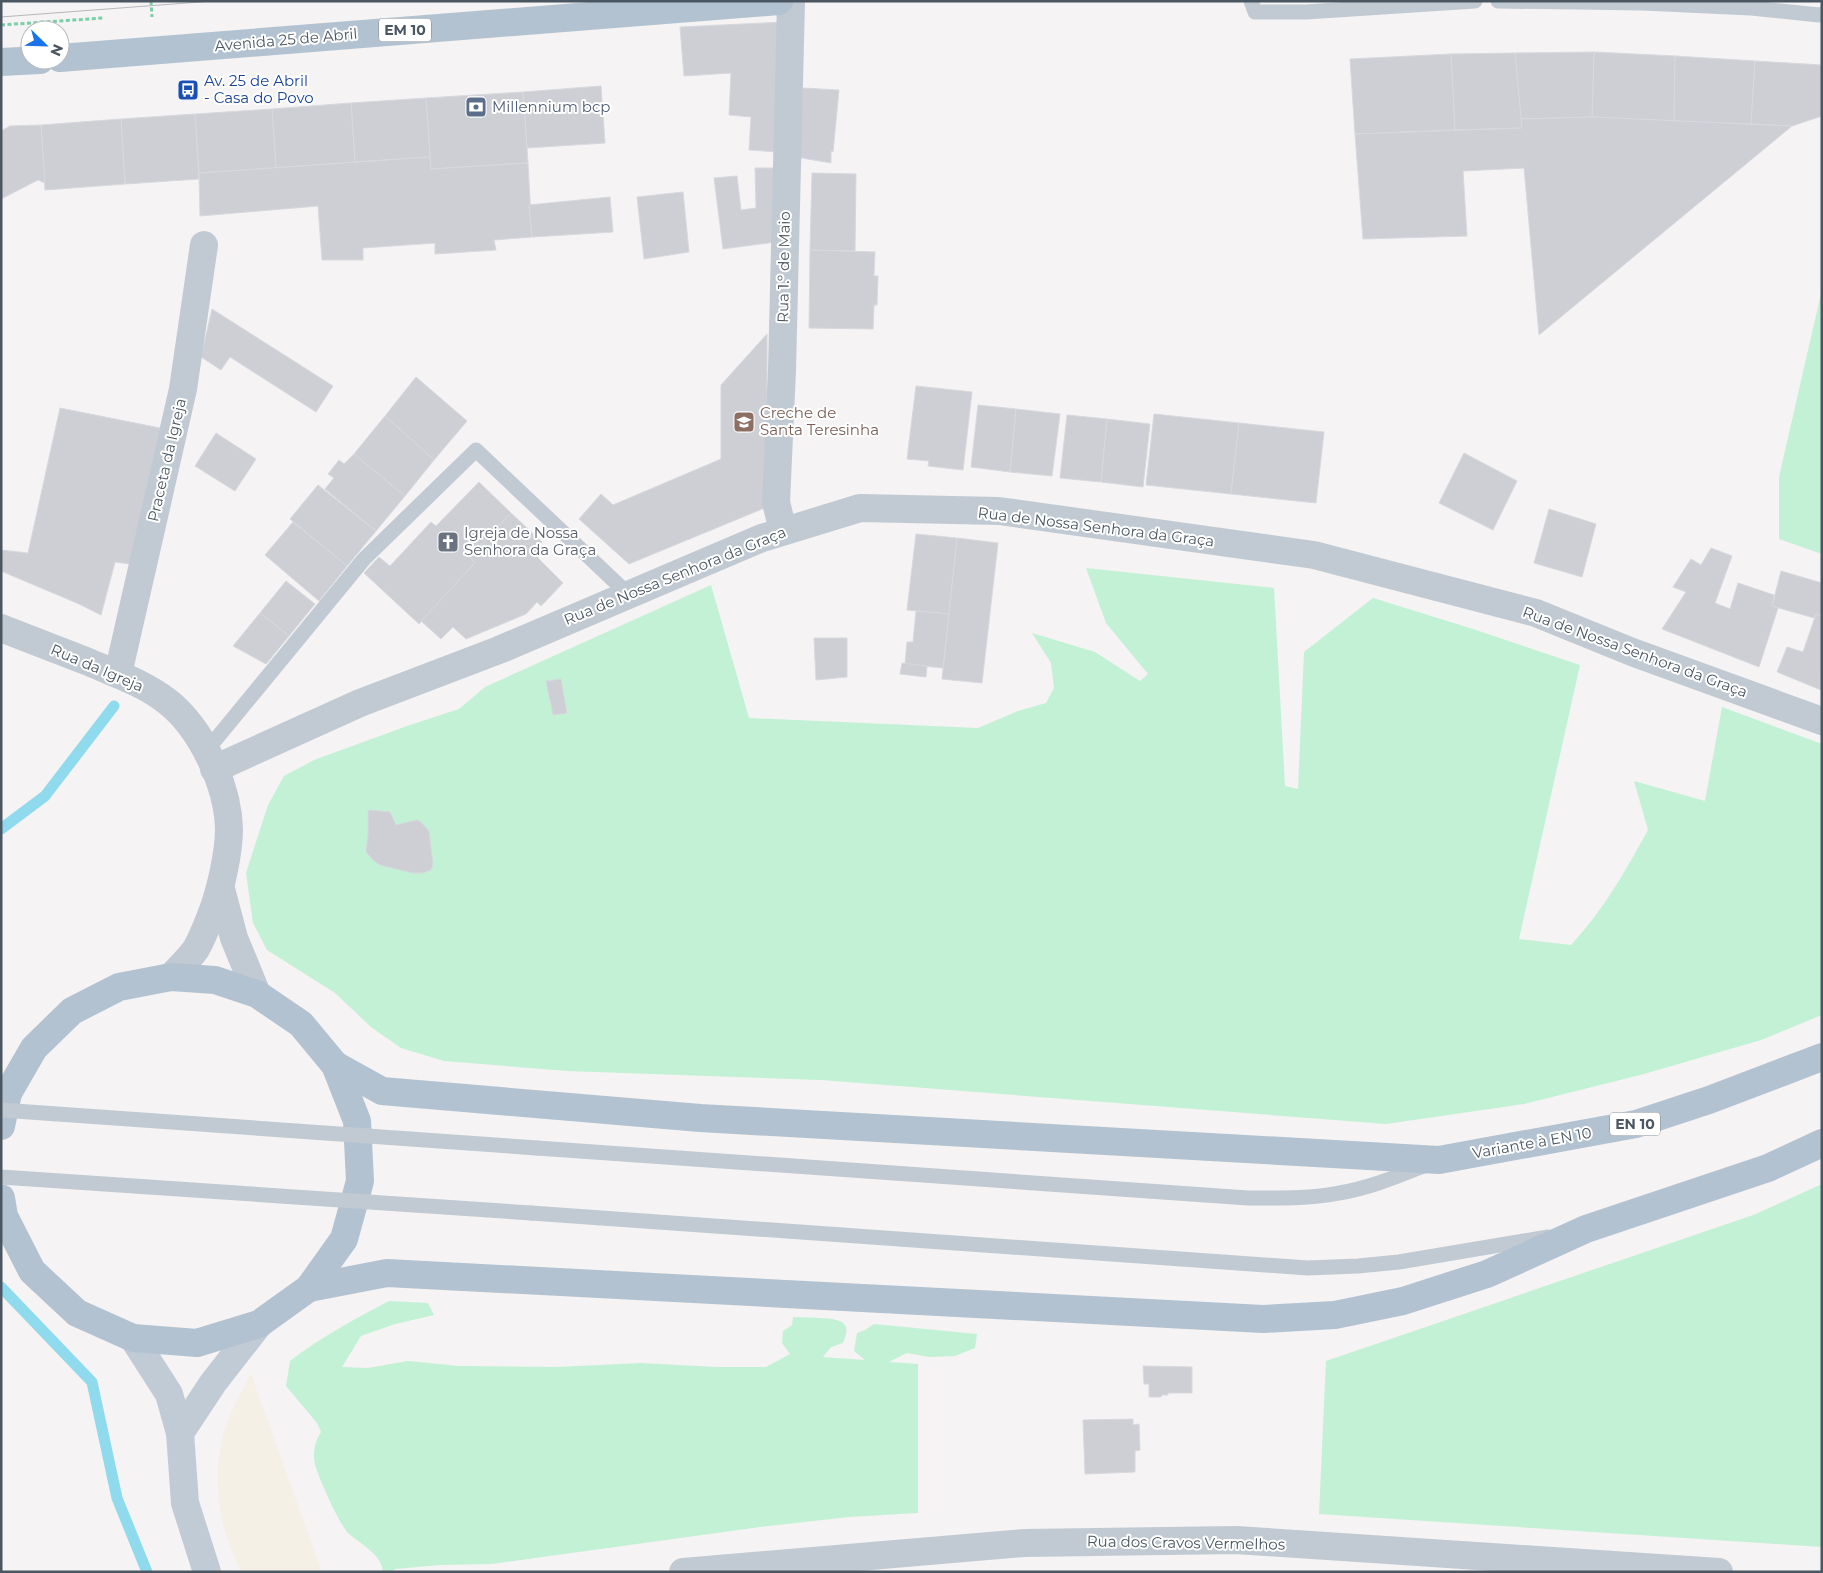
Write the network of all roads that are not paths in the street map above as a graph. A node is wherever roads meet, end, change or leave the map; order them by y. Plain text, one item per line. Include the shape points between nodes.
1 (779, 1) edge
2 (791, 1) edge
3 (1251, 1) edge
4 (1475, 1) edge
5 (1498, 1) edge
6 (751, 3) edge
7 (1822, 14) edge
8 (70, 57) edge
9 (20, 61) edge
10 (1, 62) edge
11 (204, 245) dead end
12 (783, 531) junction
13 (628, 594) junction
14 (1, 628) edge
15 (118, 674) junction
16 (1822, 721) edge
17 (210, 759) junction
18 (221, 889) junction
19 (171, 977) junction
20 (257, 994) junction
21 (1822, 1057) edge
22 (335, 1065) junction
23 (4, 1098) edge
24 (1, 1126) edge
25 (1822, 1143) edge
26 (1439, 1160) junction
27 (1, 1177) edge
28 (1, 1198) edge
29 (1586, 1229) junction
30 (309, 1288) junction
31 (259, 1324) junction
32 (134, 1338) junction
33 (180, 1432) junction
34 (207, 1572) edge
35 (683, 1572) edge
36 (1719, 1572) edge

1 - 6 main road, Avenida 25 de Abril / EM 10
2 - 12 street, Rua 1.º de Maio via 776,502
3 - 4 lane via 1255,12 1306,12
5 - 7 lane via 1652,4
6 - 8 main road, Avenida 25 de Abril / EM 10
9 - 10 main road
11 - 15 street, Praceta da Igreja via 183,389
12 - 13 street, Rua de Nossa Senhora da Graça
12 - 16 street, Rua de Nossa Senhora da Graça via 860,508 999,511 1314,555 1536,613 1632,652
13 - 17 street, Rua de Nossa Senhora da Graça via 499,650
13 - 17 lane via 476,450 364,559
14 - 15 street, Rua da Igreja
15 - 17 street, Rua da Igreja via 154,692 177,710 194,728
17 - 18 street, Rua da Igreja via 226,805 229,831
18 - 19 street, Rua da Igreja via 196,948
18 - 20 street, Rua da Igreja via 234,938
19 - 20 main road via 215,980
19 - 23 main road via 119,987 72,1011 34,1048
20 - 22 main road via 301,1024
21 - 26 main road, Variante à EN 10 / EN 10 via 1636,1124
22 - 26 main road, Variante à EN 10 via 382,1090 690,1117
22 - 30 main road via 357,1121 360,1181 344,1239
23 - 24 main road
23 - 26 lane, bridge via 537,1148 1248,1198 1338,1194 1378,1184
25 - 29 main road via 1768,1168
27 - 29 lane, bridge via 1308,1268 1399,1262
28 - 32 main road via 4,1216 32,1271 77,1313
29 - 30 main road via 1488,1274 1403,1301 1335,1315 1263,1319 388,1273
30 - 31 main road
31 - 32 main road via 197,1343
31 - 33 main road via 212,1383
32 - 33 main road via 169,1394
33 - 34 main road via 186,1503
35 - 36 street, Rua dos Cravos Vermelhos via 1024,1543 1236,1540

